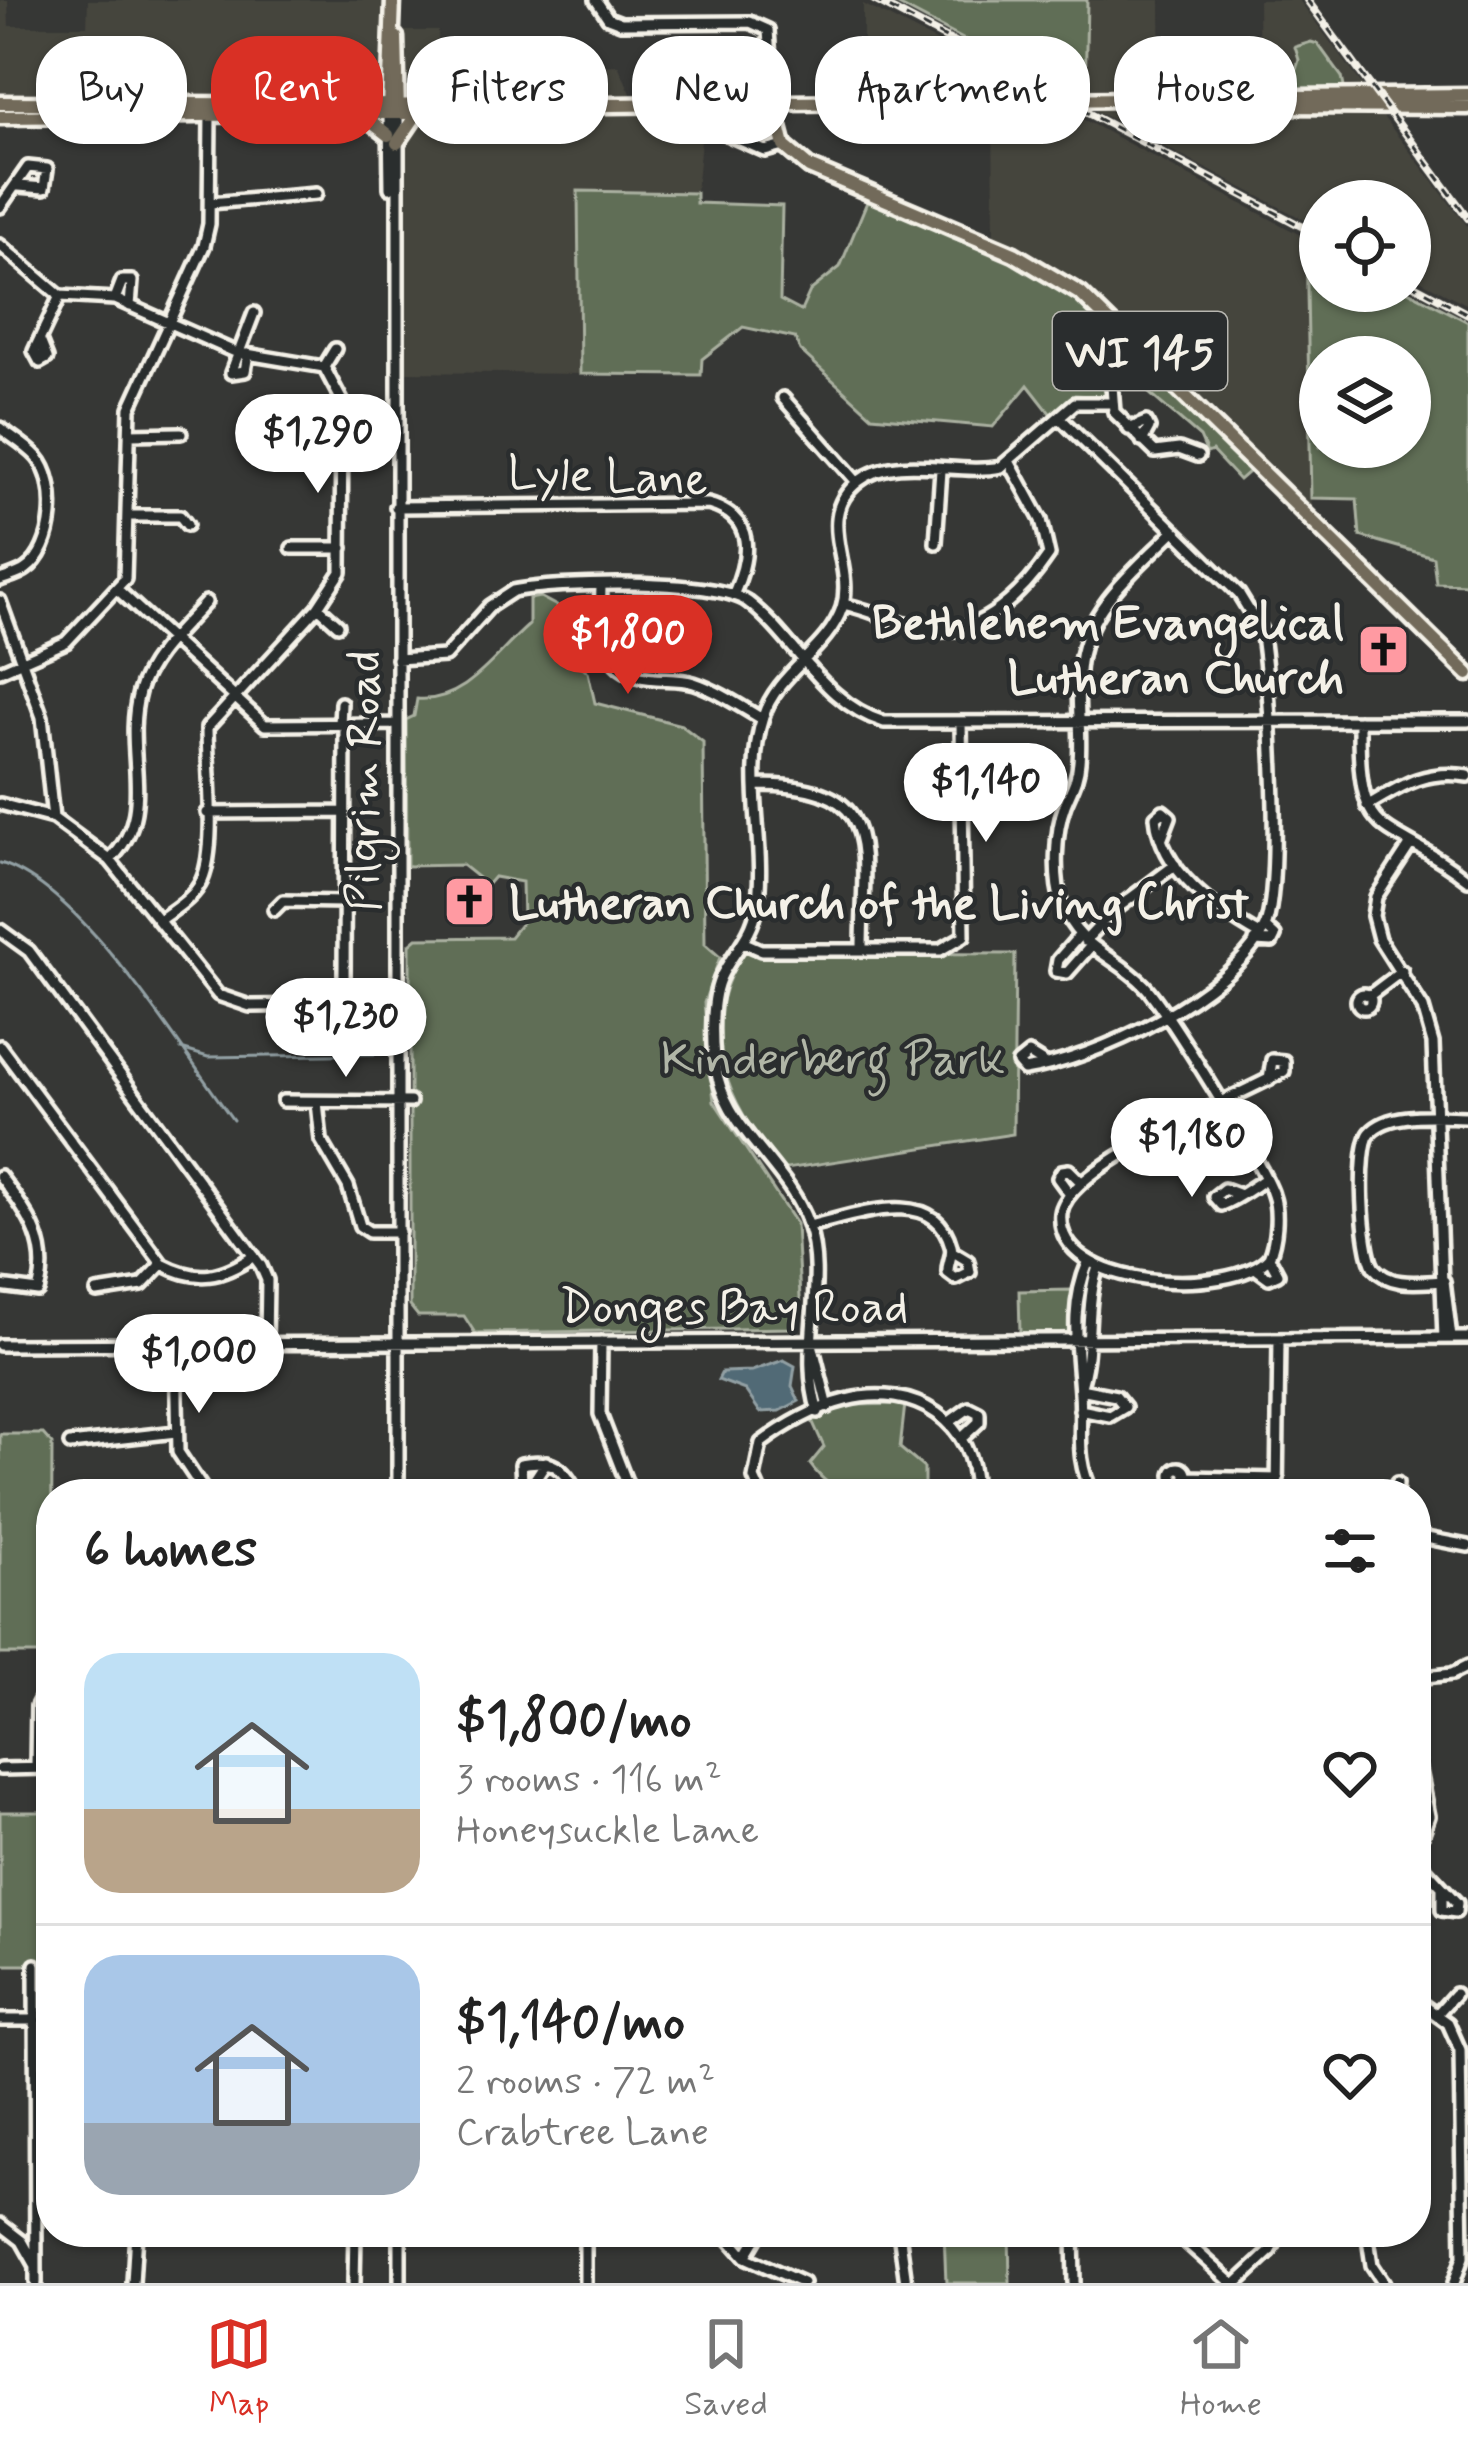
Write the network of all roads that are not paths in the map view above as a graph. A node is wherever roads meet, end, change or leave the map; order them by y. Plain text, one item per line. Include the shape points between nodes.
1 (596, 0) edge
2 (393, 3) edge
3 (768, 36) edge
4 (393, 82) junction
5 (383, 92) edge
6 (1468, 95) edge
7 (407, 97) edge
8 (1090, 100) edge
9 (1090, 100) edge
10 (0, 103) edge
11 (383, 107) edge
12 (210, 108) junction
13 (407, 108) edge
14 (1463, 108) edge
15 (393, 110) junction
16 (383, 112) edge
17 (407, 113) edge
18 (0, 117) edge
19 (407, 124) edge
20 (383, 128) edge
21 (393, 139) junction
22 (749, 144) edge
23 (784, 146) joint
24 (19, 186) dead end
25 (316, 194) dead end
26 (210, 202) junction
27 (0, 207) edge
28 (0, 244) edge
29 (60, 296) junction
30 (115, 299) junction
31 (130, 306) junction
32 (254, 313) dead end
33 (170, 322) junction
34 (40, 343) dead end
35 (335, 349) dead end
36 (235, 352) junction
37 (248, 354) junction
38 (324, 368) junction
39 (1111, 374) dead end
40 (783, 398) dead end
41 (1112, 403) junction
42 (1059, 417) junction
43 (0, 428) edge
44 (1129, 429) junction
45 (298, 431) dead end
46 (340, 431) junction
47 (181, 433) dead end
48 (129, 434) junction
49 (1142, 440) junction
50 (1198, 456) dead end
51 (1010, 463) junction
52 (941, 470) junction
53 (857, 482) junction
54 (396, 507) junction
55 (129, 516) junction
56 (187, 525) dead end
57 (1174, 531) junction
58 (936, 543) dead end
59 (292, 548) dead end
60 (342, 548) junction
61 (0, 580) edge
62 (601, 587) junction
63 (118, 590) junction
64 (734, 593) junction
65 (0, 601) edge
66 (206, 602) dead end
67 (843, 604) junction
68 (318, 607) junction
69 (338, 625) dead end
70 (171, 641) junction
71 (397, 659) junction
72 (800, 659) junction
73 (22, 664) junction
74 (0, 670) edge
75 (1468, 674) edge
76 (234, 698) junction
77 (341, 704) dead end
78 (762, 719) junction
79 (1268, 721) junction
80 (1359, 721) junction
81 (1468, 721) edge
82 (1080, 722) junction
83 (962, 723) junction
84 (397, 724) junction
85 (343, 725) junction
86 (1468, 776) edge
87 (758, 785) junction
88 (0, 804) edge
89 (1367, 806) junction
90 (344, 812) junction
91 (207, 813) junction
92 (53, 818) junction
93 (1162, 838) dead end
94 (1410, 845) junction
95 (110, 860) junction
96 (1175, 865) junction
97 (1468, 880) edge
98 (344, 902) junction
99 (274, 910) dead end
100 (161, 919) junction
101 (0, 930) edge
102 (1260, 934) junction
103 (1085, 941) junction
104 (745, 943) junction
105 (862, 950) junction
106 (1402, 971) junction
107 (1369, 996) dead end
108 (1166, 1016) junction
109 (0, 1046) edge
110 (4, 1059) edge
111 (1046, 1064) dead end
112 (1269, 1080) dead end
113 (283, 1101) dead end
114 (317, 1102) junction
115 (404, 1102) junction
116 (1221, 1107) junction
117 (1468, 1117) edge
118 (1437, 1118) junction
119 (1265, 1179) junction
120 (2, 1181) edge
121 (1081, 1182) junction
122 (1069, 1192) junction
123 (1240, 1195) dead end
124 (809, 1226) junction
125 (399, 1232) junction
126 (953, 1252) dead end
127 (254, 1256) junction
128 (1269, 1257) junction
129 (163, 1264) junction
130 (1093, 1265) junction
131 (1258, 1270) junction
132 (1444, 1281) junction
133 (0, 1286) edge
134 (97, 1292) dead end
135 (1447, 1338) junction
136 (1468, 1338) edge
137 (1279, 1339) junction
138 (811, 1340) junction
139 (1081, 1340) junction
140 (601, 1342) junction
141 (266, 1343) junction
142 (399, 1343) junction
143 (176, 1344) junction
144 (0, 1345) edge
145 (1080, 1389) junction
146 (823, 1410) junction
147 (1080, 1410) junction
148 (951, 1421) junction
149 (176, 1432) junction
150 (964, 1436) junction
151 (70, 1444) dead end
152 (546, 1462) dead end
153 (1186, 1477) dead end
154 (196, 1479) edge
155 (398, 1479) edge
156 (571, 1479) edge
157 (625, 1479) edge
158 (754, 1479) edge
159 (971, 1479) edge
160 (1085, 1479) edge
161 (1278, 1479) joint
162 (1431, 1539) edge
163 (1468, 1546) edge
164 (1468, 1666) edge
165 (1431, 1678) edge
166 (36, 1768) edge
167 (0, 1769) edge
168 (1431, 1874) edge
169 (1442, 1887) dead end
170 (35, 1965) dead end
171 (1456, 1994) dead end
172 (1431, 2008) edge
173 (1438, 2012) junction
174 (0, 2020) edge
175 (36, 2020) junction
176 (1466, 2207) edge
177 (36, 2222) junction
178 (0, 2224) edge
179 (14, 2233) junction
180 (135, 2247) edge
181 (355, 2247) edge
182 (400, 2247) edge
183 (585, 2247) edge
184 (737, 2247) edge
185 (752, 2247) edge
186 (901, 2247) edge
187 (1073, 2247) edge
188 (1192, 2247) edge
189 (1273, 2247) edge
190 (1369, 2247) edge
191 (746, 2257) junction
192 (36, 2265) junction
193 (36, 2283) edge
194 (133, 2283) edge
195 (354, 2283) edge
196 (400, 2283) edge
197 (585, 2283) edge
198 (803, 2283) edge
199 (906, 2283) edge
200 (1074, 2283) edge
201 (1234, 2283) edge
202 (1384, 2283) edge
203 (1454, 2283) edge

1 - 3 street via 621,23 750,22
2 - 4 main road, Pilgrim Road
4 - 5 main road
4 - 7 main road
4 - 15 main road, Pilgrim Road
6 - 8 main road
9 - 14 main road
10 - 12 main road
11 - 15 main road
12 - 18 main road
12 - 26 street
13 - 15 main road
15 - 16 main road
15 - 17 main road
15 - 21 street, Pilgrim Road
19 - 21 main road
20 - 21 main road
21 - 54 street, Pilgrim Road
22 - 23 street via 765,151
23 - 75 main road, WI 145 via 809,167 1014,254 1082,294
24 - 27 street
25 - 26 street
26 - 33 street via 203,246
28 - 29 street
29 - 30 street
29 - 34 street
30 - 31 street
30 - 31 street via 122,281 132,281
31 - 33 street
32 - 36 street
33 - 36 street
33 - 48 street via 137,385
35 - 38 street
36 - 37 street
36 - 37 street via 236,376
37 - 38 street
38 - 46 street via 342,401
39 - 41 street
40 - 53 street
41 - 42 street via 1079,401
41 - 44 street
42 - 51 street
42 - 57 street
43 - 61 street via 39,458 50,524 26,569
44 - 49 street
44 - 49 street via 1146,422
45 - 46 street
46 - 60 street
47 - 48 street
48 - 55 street
49 - 50 street via 1155,452
51 - 52 street
51 - 67 street via 1041,520 1049,555 997,611 979,624 931,632
52 - 53 street via 897,466
52 - 58 street
53 - 67 street via 836,521
54 - 64 street, Lyle Lane via 719,507 735,518 748,546
54 - 71 street, Pilgrim Road
55 - 56 street via 180,516
55 - 63 street via 128,568
57 - 79 street via 1253,611 1265,653
57 - 82 street via 1096,614 1080,662
59 - 60 street
60 - 68 street via 341,572
62 - 64 street
62 - 71 street via 513,591 445,656
62 - 78 street via 600,628 620,667 698,684
63 - 70 street
63 - 73 street via 66,642
64 - 72 street
65 - 73 street
66 - 70 street
67 - 72 street via 826,637
68 - 69 street
68 - 76 street
70 - 76 street
70 - 95 street via 140,687 136,822
71 - 84 street, Pilgrim Road
72 - 78 street
72 - 83 street via 868,717
73 - 74 street
73 - 92 street via 42,717
76 - 85 street via 265,725
76 - 91 street via 207,728
77 - 85 street
78 - 87 street
79 - 80 street
79 - 82 street
79 - 102 street via 1273,855
80 - 81 street
80 - 89 street via 1359,793
82 - 83 street
82 - 103 street via 1077,782 1060,824 1058,859 1060,898
83 - 105 street via 964,936 955,945
84 - 85 street
84 - 115 street, Pilgrim Road
85 - 90 street
86 - 89 street via 1434,772
87 - 104 street via 757,911
87 - 105 street via 820,789 856,819
88 - 92 street
89 - 94 street via 1381,828
90 - 91 street
90 - 98 street
91 - 100 street via 202,880
92 - 95 street
93 - 96 street
94 - 97 street
94 - 106 street via 1376,897 1373,916 1378,939
95 - 100 street
96 - 102 street via 1213,904
96 - 103 street
98 - 99 street via 283,902
98 - 100 street via 344,983 338,998 319,1007 233,1003 210,987
101 - 127 street via 29,950
102 - 108 street via 1229,970
103 - 108 street via 1142,982
104 - 105 street via 761,950
104 - 124 street via 716,994 716,1075
106 - 107 street
106 - 118 street via 1432,1043
108 - 111 street
108 - 116 street
109 - 110 street
110 - 129 street
112 - 116 street
113 - 114 street
114 - 115 street
114 - 125 street via 321,1140 360,1226
115 - 125 street, Pilgrim Road
116 - 119 street
116 - 121 street
117 - 118 street
118 - 132 street
118 - 132 street via 1391,1120 1371,1131 1362,1148 1366,1252 1392,1281
119 - 123 street
119 - 128 street via 1274,1196
120 - 133 street via 39,1233 38,1291
121 - 122 street
121 - 122 street via 1061,1171
122 - 130 street via 1063,1235
124 - 126 street via 912,1208 940,1223
124 - 138 street
125 - 142 street, Pilgrim Road
127 - 129 street via 218,1276 185,1276
127 - 141 street via 266,1280
128 - 131 street
128 - 131 street via 1278,1274
129 - 134 street via 142,1286
130 - 131 street via 1162,1280 1238,1279
130 - 139 street via 1076,1290
132 - 135 street
135 - 136 street, Donges Bay Road
135 - 137 street, Donges Bay Road
137 - 139 street, Donges Bay Road
137 - 161 street
138 - 139 street, Donges Bay Road
138 - 140 street, Donges Bay Road
138 - 146 street via 808,1382
139 - 145 street
140 - 142 street, Donges Bay Road
140 - 157 street via 600,1414
141 - 142 street, Donges Bay Road
141 - 143 street, Donges Bay Road
142 - 155 street, Pilgrim Road
143 - 144 street, Donges Bay Road
143 - 149 street
145 - 147 street
145 - 147 street via 1116,1396 1124,1407 1110,1416
146 - 148 street via 859,1398 900,1399
146 - 158 street via 761,1443
147 - 160 street
148 - 150 street
148 - 150 street via 976,1409 979,1422
149 - 151 street
149 - 154 street via 178,1453
150 - 159 street
152 - 156 street
153 - 161 street
162 - 163 street
164 - 165 street
166 - 167 street
168 - 169 street
170 - 175 street
171 - 173 street
172 - 173 street
173 - 176 street via 1464,2075
174 - 175 street
175 - 177 street
176 - 203 street
177 - 179 street
177 - 192 street
178 - 179 street
179 - 192 street
180 - 194 street
181 - 195 street
182 - 196 street
183 - 197 street
184 - 191 street
185 - 191 street
186 - 199 street
187 - 200 street
188 - 201 street
189 - 201 street
190 - 202 street
191 - 198 street
192 - 193 street

